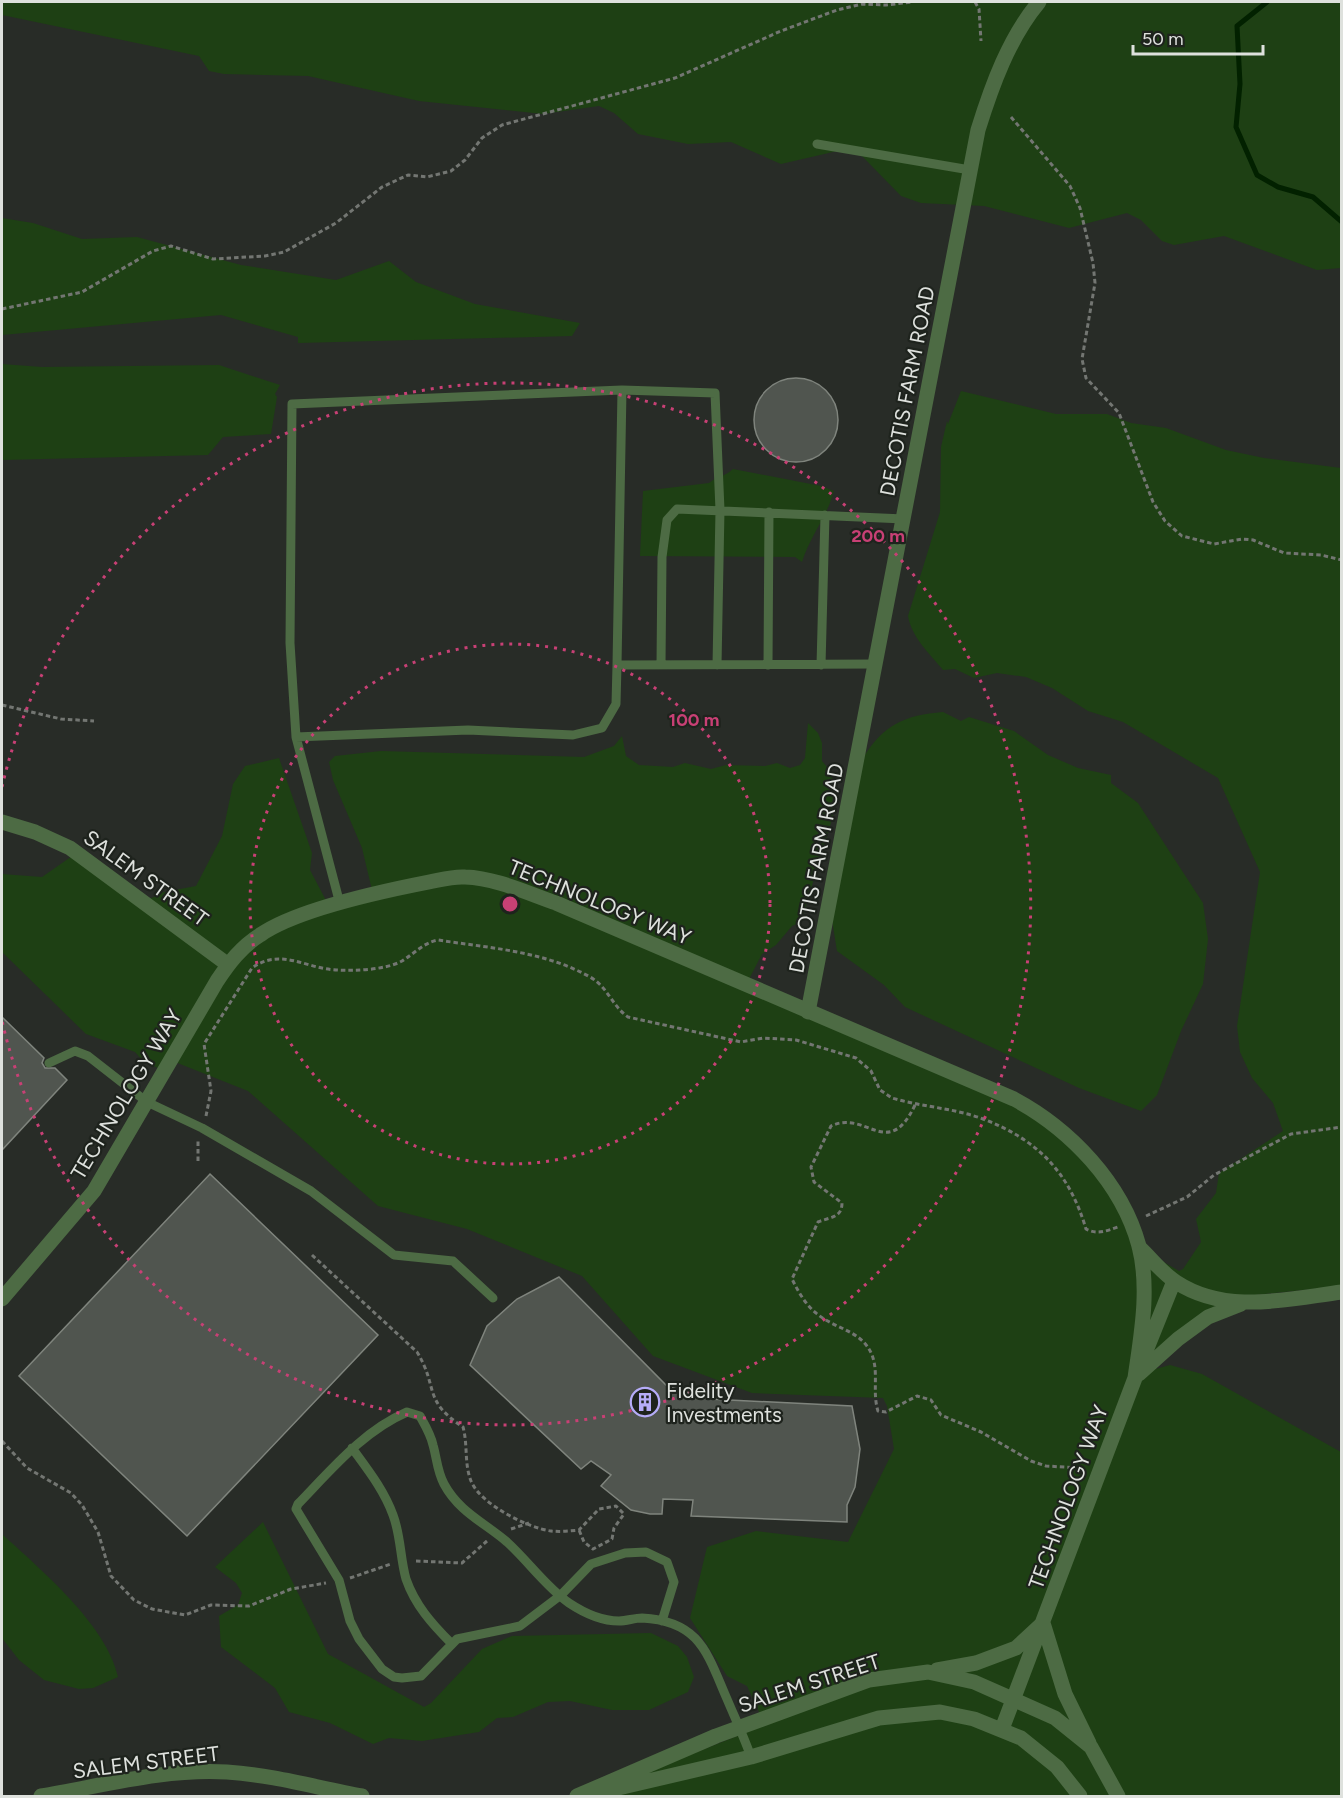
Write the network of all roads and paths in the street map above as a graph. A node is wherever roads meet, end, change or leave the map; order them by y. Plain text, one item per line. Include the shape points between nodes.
1 (912, 2) edge
2 (975, 2) edge
3 (1039, 2) edge
4 (981, 41) dead end
5 (1011, 117) dead end
6 (817, 144) dead end
7 (970, 170) junction
8 (2, 309) edge
9 (622, 390) junction
10 (720, 510) junction
11 (769, 512) junction
12 (825, 515) junction
13 (904, 519) junction
14 (1341, 560) edge
15 (821, 664) junction
16 (876, 664) junction
17 (617, 665) junction
18 (662, 665) junction
19 (717, 665) junction
20 (768, 665) junction
21 (2, 705) edge
22 (94, 721) dead end
23 (296, 737) junction
24 (2, 822) edge
25 (340, 904) junction
26 (227, 964) junction
27 (808, 1012) junction
28 (50, 1063) dead end
29 (147, 1102) junction
30 (915, 1105) junction
31 (1341, 1126) edge
32 (202, 1128) junction
33 (198, 1161) dead end
34 (1131, 1223) junction
35 (1139, 1247) junction
36 (312, 1255) dead end
37 (1174, 1281) junction
38 (1341, 1292) edge
39 (493, 1298) dead end
40 (2, 1299) edge
41 (1241, 1304) junction
42 (1135, 1378) junction
43 (2, 1441) edge
44 (352, 1448) junction
45 (1080, 1468) dead end
46 (529, 1523) junction
47 (579, 1530) junction
48 (498, 1536) junction
49 (403, 1562) junction
50 (339, 1580) junction
51 (561, 1595) junction
52 (662, 1621) junction
53 (1044, 1623) junction
54 (451, 1643) junction
55 (928, 1672) junction
56 (1015, 1699) junction
57 (741, 1727) junction
58 (1002, 1729) junction
59 (1091, 1747) junction
60 (751, 1758) junction
61 (581, 1795) edge
62 (41, 1797) edge
63 (362, 1797) edge
64 (1080, 1797) edge
65 (1118, 1797) edge

1 - 8 path via 862,4 837,10 675,78 502,125 482,138 451,171 427,177 408,176 382,187 336,223 284,252 213,259 171,246 82,292
2 - 4 path
3 - 7 street, DECOTIS FARM ROAD via 1010,48 990,91
5 - 14 path via 1070,186 1080,208 1095,283 1082,359 1086,378 1119,413 1153,501 1166,521 1182,536 1215,544 1253,540 1284,553
6 - 7 lane
7 - 13 street, DECOTIS FARM ROAD
9 - 10 lane via 715,393
9 - 17 lane
9 - 23 lane via 292,404 290,643
10 - 11 lane
10 - 18 lane via 677,509 667,520 662,556
10 - 19 lane
11 - 12 lane
11 - 20 lane
12 - 13 lane
12 - 15 lane
13 - 16 street, DECOTIS FARM ROAD
15 - 16 lane
15 - 20 lane
16 - 27 street, DECOTIS FARM ROAD
17 - 18 lane
17 - 23 lane via 616,704 602,728 573,735 468,730
18 - 19 lane
19 - 20 lane
21 - 22 path via 61,719
23 - 25 lane
24 - 26 street, SALEM STREET via 35,832 78,853
25 - 26 street, TECHNOLOGY WAY via 285,921 261,934
25 - 27 street, TECHNOLOGY WAY via 383,891 463,876 494,882 556,903
26 - 29 street, TECHNOLOGY WAY
27 - 34 street, TECHNOLOGY WAY via 1032,1109 1081,1150 1117,1196
28 - 29 lane via 75,1051 88,1056
29 - 32 lane
29 - 40 street, TECHNOLOGY WAY via 94,1191
30 - 32 path via 880,1090 871,1071 856,1059 796,1040 741,1041 628,1017 590,977 556,963 529,953 438,940 427,942 399,962 380,967 336,970 281,957 252,968 204,1044 211,1092
30 - 34 path via 982,1118 1041,1152 1066,1179 1086,1229 1093,1233
30 - 45 path via 906,1124 895,1131 880,1132 847,1122 831,1126 811,1167 814,1182 842,1203 842,1211 818,1222 792,1279 818,1315 854,1334 871,1353 878,1411 886,1412 917,1396 931,1400 941,1415 981,1432 1031,1461
31 - 34 path via 1291,1134 1214,1175 1187,1197
32 - 33 path via 196,1144
32 - 39 lane via 311,1191 394,1255 453,1261
34 - 35 street, TECHNOLOGY WAY
35 - 37 street
35 - 42 street via 1144,1304
36 - 46 path via 417,1352 438,1408 464,1427 466,1466 472,1485 491,1505
37 - 41 street via 1198,1294
37 - 42 street, TECHNOLOGY WAY
38 - 41 street
41 - 42 street via 1208,1317
42 - 53 street, TECHNOLOGY WAY
43 - 50 path via 27,1468 71,1493 82,1505 98,1532 111,1576 134,1600 152,1610 185,1615 211,1605 249,1606 291,1589
44 - 48 lane via 398,1416 407,1412 420,1416 444,1484 455,1501
44 - 49 lane via 383,1489 401,1543
44 - 50 lane via 296,1509
46 - 47 path via 552,1532
46 - 48 path
47 - 47 path via 599,1509 616,1506 624,1514 612,1539 593,1549 584,1542
48 - 49 path via 482,1543 462,1563
48 - 51 lane
49 - 50 path via 380,1565 366,1574
49 - 54 lane via 415,1600
50 - 54 lane via 359,1639 374,1660 394,1677 421,1676
51 - 52 lane via 593,1617
51 - 52 lane via 591,1564 625,1553 646,1552 667,1562 674,1582
51 - 54 lane via 520,1626 470,1634
52 - 57 lane via 690,1633 706,1650
53 - 55 street via 1016,1648 976,1664
53 - 56 street, TECHNOLOGY WAY
53 - 59 street via 1065,1694
55 - 56 street, SALEM STREET via 974,1682
55 - 57 street, SALEM STREET via 869,1680
56 - 58 street, TECHNOLOGY WAY
56 - 59 street, SALEM STREET via 1055,1718
57 - 60 lane
57 - 61 street, SALEM STREET
58 - 60 street, SALEM STREET via 940,1712 879,1718
58 - 64 street, SALEM STREET via 1021,1738 1057,1767
59 - 65 street, SALEM STREET
60 - 61 street, SALEM STREET via 615,1791
62 - 63 street, SALEM STREET via 200,1772 256,1776

